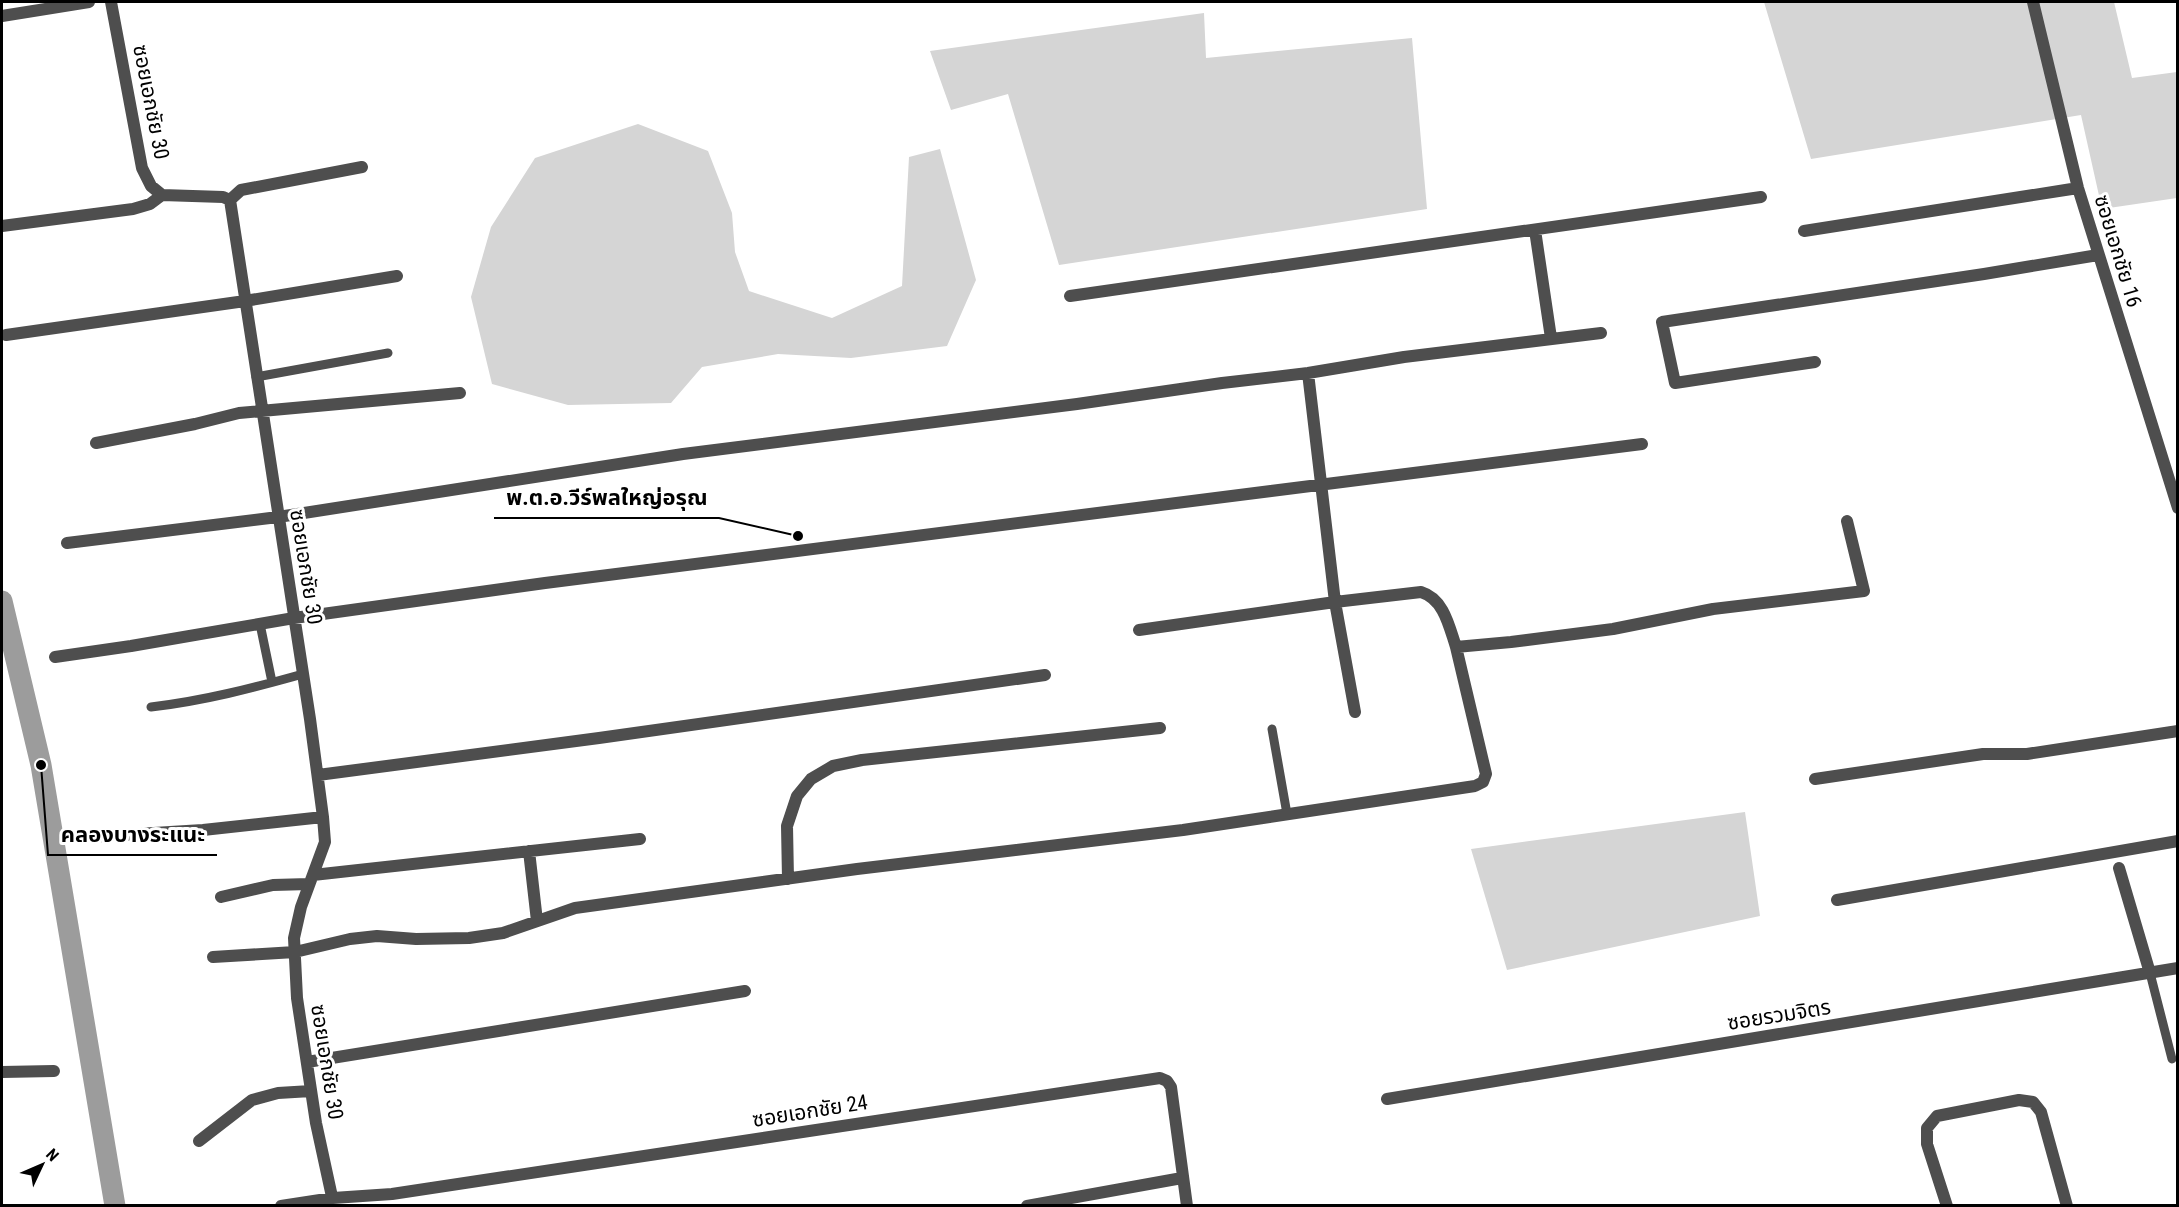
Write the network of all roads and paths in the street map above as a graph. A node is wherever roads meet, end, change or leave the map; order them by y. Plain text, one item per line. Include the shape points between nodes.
1 (89, 2) edge
2 (111, 2) edge
3 (2033, 2) edge
4 (2, 16) edge
5 (362, 167) dead end
6 (2078, 188) junction
7 (162, 195) junction
8 (1761, 197) dead end
9 (230, 200) junction
10 (2, 226) edge
11 (1534, 230) junction
12 (1804, 231) dead end
13 (2098, 255) junction
14 (397, 276) dead end
15 (1070, 296) dead end
16 (245, 301) junction
17 (1601, 333) dead end
18 (6, 335) dead end
19 (1551, 338) junction
20 (388, 353) dead end
21 (1815, 362) dead end
22 (1308, 373) junction
23 (256, 377) junction
24 (460, 393) dead end
25 (261, 411) junction
26 (96, 443) dead end
27 (1642, 444) dead end
28 (1321, 485) junction
29 (2178, 508) edge
30 (278, 517) junction
31 (1847, 521) dead end
32 (67, 543) dead end
33 (1335, 602) junction
34 (294, 618) junction
35 (260, 624) junction
36 (1139, 630) dead end
37 (1456, 647) junction
38 (55, 657) dead end
39 (303, 674) junction
40 (1045, 675) dead end
41 (272, 682) junction
42 (151, 708) dead end
43 (1355, 712) dead end
44 (1160, 728) dead end
45 (1272, 729) dead end
46 (2178, 731) edge
47 (318, 775) junction
48 (1815, 779) dead end
49 (1287, 814) junction
50 (323, 818) junction
51 (88, 837) dead end
52 (640, 839) dead end
53 (2178, 841) edge
54 (529, 851) junction
55 (2119, 868) dead end
56 (788, 879) junction
57 (311, 880) junction
58 (221, 897) dead end
59 (1837, 900) dead end
60 (537, 921) junction
61 (295, 952) junction
62 (213, 957) dead end
63 (2178, 969) edge
64 (2150, 973) junction
65 (745, 991) dead end
66 (2172, 1059) dead end
67 (307, 1062) junction
68 (54, 1071) dead end
69 (2, 1072) edge
70 (311, 1091) junction
71 (1387, 1099) dead end
72 (199, 1141) dead end
73 (1182, 1178) junction
74 (393, 1200) edge
75 (333, 1202) edge
76 (281, 1206) edge
77 (1027, 1206) edge
78 (1187, 1206) edge
79 (1947, 1206) edge
80 (2067, 1206) edge

1 - 4 street
2 - 7 street, ซอยเอกชัย 30 via 142,168 151,186
3 - 6 street, ซอยเอกชัย 16
5 - 9 street via 241,190
6 - 12 street
6 - 13 street, ซอยเอกชัย 16
7 - 9 street
7 - 10 street via 133,209
8 - 11 street
9 - 16 street, ซอยเอกชัย 30
11 - 15 street
11 - 19 street
13 - 21 street via 1662,322 1675,383
13 - 29 street, ซอยเอกชัย 16
14 - 16 street
16 - 18 street
16 - 23 street, ซอยเอกชัย 30
17 - 19 street
19 - 22 street
20 - 23 lane
22 - 28 street
22 - 30 street via 683,454
23 - 25 street, ซอยเอกชัย 30
24 - 25 street
25 - 26 street via 239,412
25 - 30 street, ซอยเอกชัย 30
27 - 28 street
28 - 33 street
28 - 34 street
30 - 32 street
30 - 34 street, ซอยเอกชัย 30
31 - 37 street via 1864,591 1713,609 1613,629
33 - 36 street
33 - 37 street via 1421,592 1431,595 1438,602
33 - 43 street
34 - 35 street
34 - 39 street, ซอยเอกชัย 30
35 - 38 street
35 - 41 lane
37 - 49 street via 1486,774 1483,782
39 - 41 lane
39 - 47 street, ซอยเอกชัย 30
40 - 47 street
41 - 42 lane
44 - 56 street via 833,766 811,779 797,796 787,826
45 - 49 lane
46 - 48 street via 2027,754 1983,754
47 - 50 street, ซอยเอกชัย 30
49 - 56 street
50 - 51 street
50 - 57 street, ซอยเอกชัย 30 via 325,842
52 - 54 street
53 - 59 street
54 - 57 street
54 - 60 street
55 - 64 street
56 - 60 street via 575,908
57 - 58 street
57 - 61 street, ซอยเอกชัย 30 via 294,938
60 - 61 street via 502,933 469,938 377,936
61 - 62 street
61 - 67 street, ซอยเอกชัย 30 via 297,998
63 - 64 street, ซอยรวมจิตร
64 - 66 lane
64 - 71 street, ซอยรวมจิตร
65 - 67 street
67 - 70 street, ซอยเอกชัย 30
68 - 69 street
70 - 72 street via 252,1100
70 - 75 street, ซอยเอกชัย 30
73 - 74 street, ซอยเอกชัย 24 via 1171,1087 1160,1078
73 - 77 street
73 - 78 street, ซอยเอกชัย 24
74 - 75 street, ซอยเอกชัย 24
75 - 76 street, ซอยเอกชัย 24
79 - 80 street via 1927,1144 1927,1128 1937,1116 2019,1100 2033,1102 2041,1112

